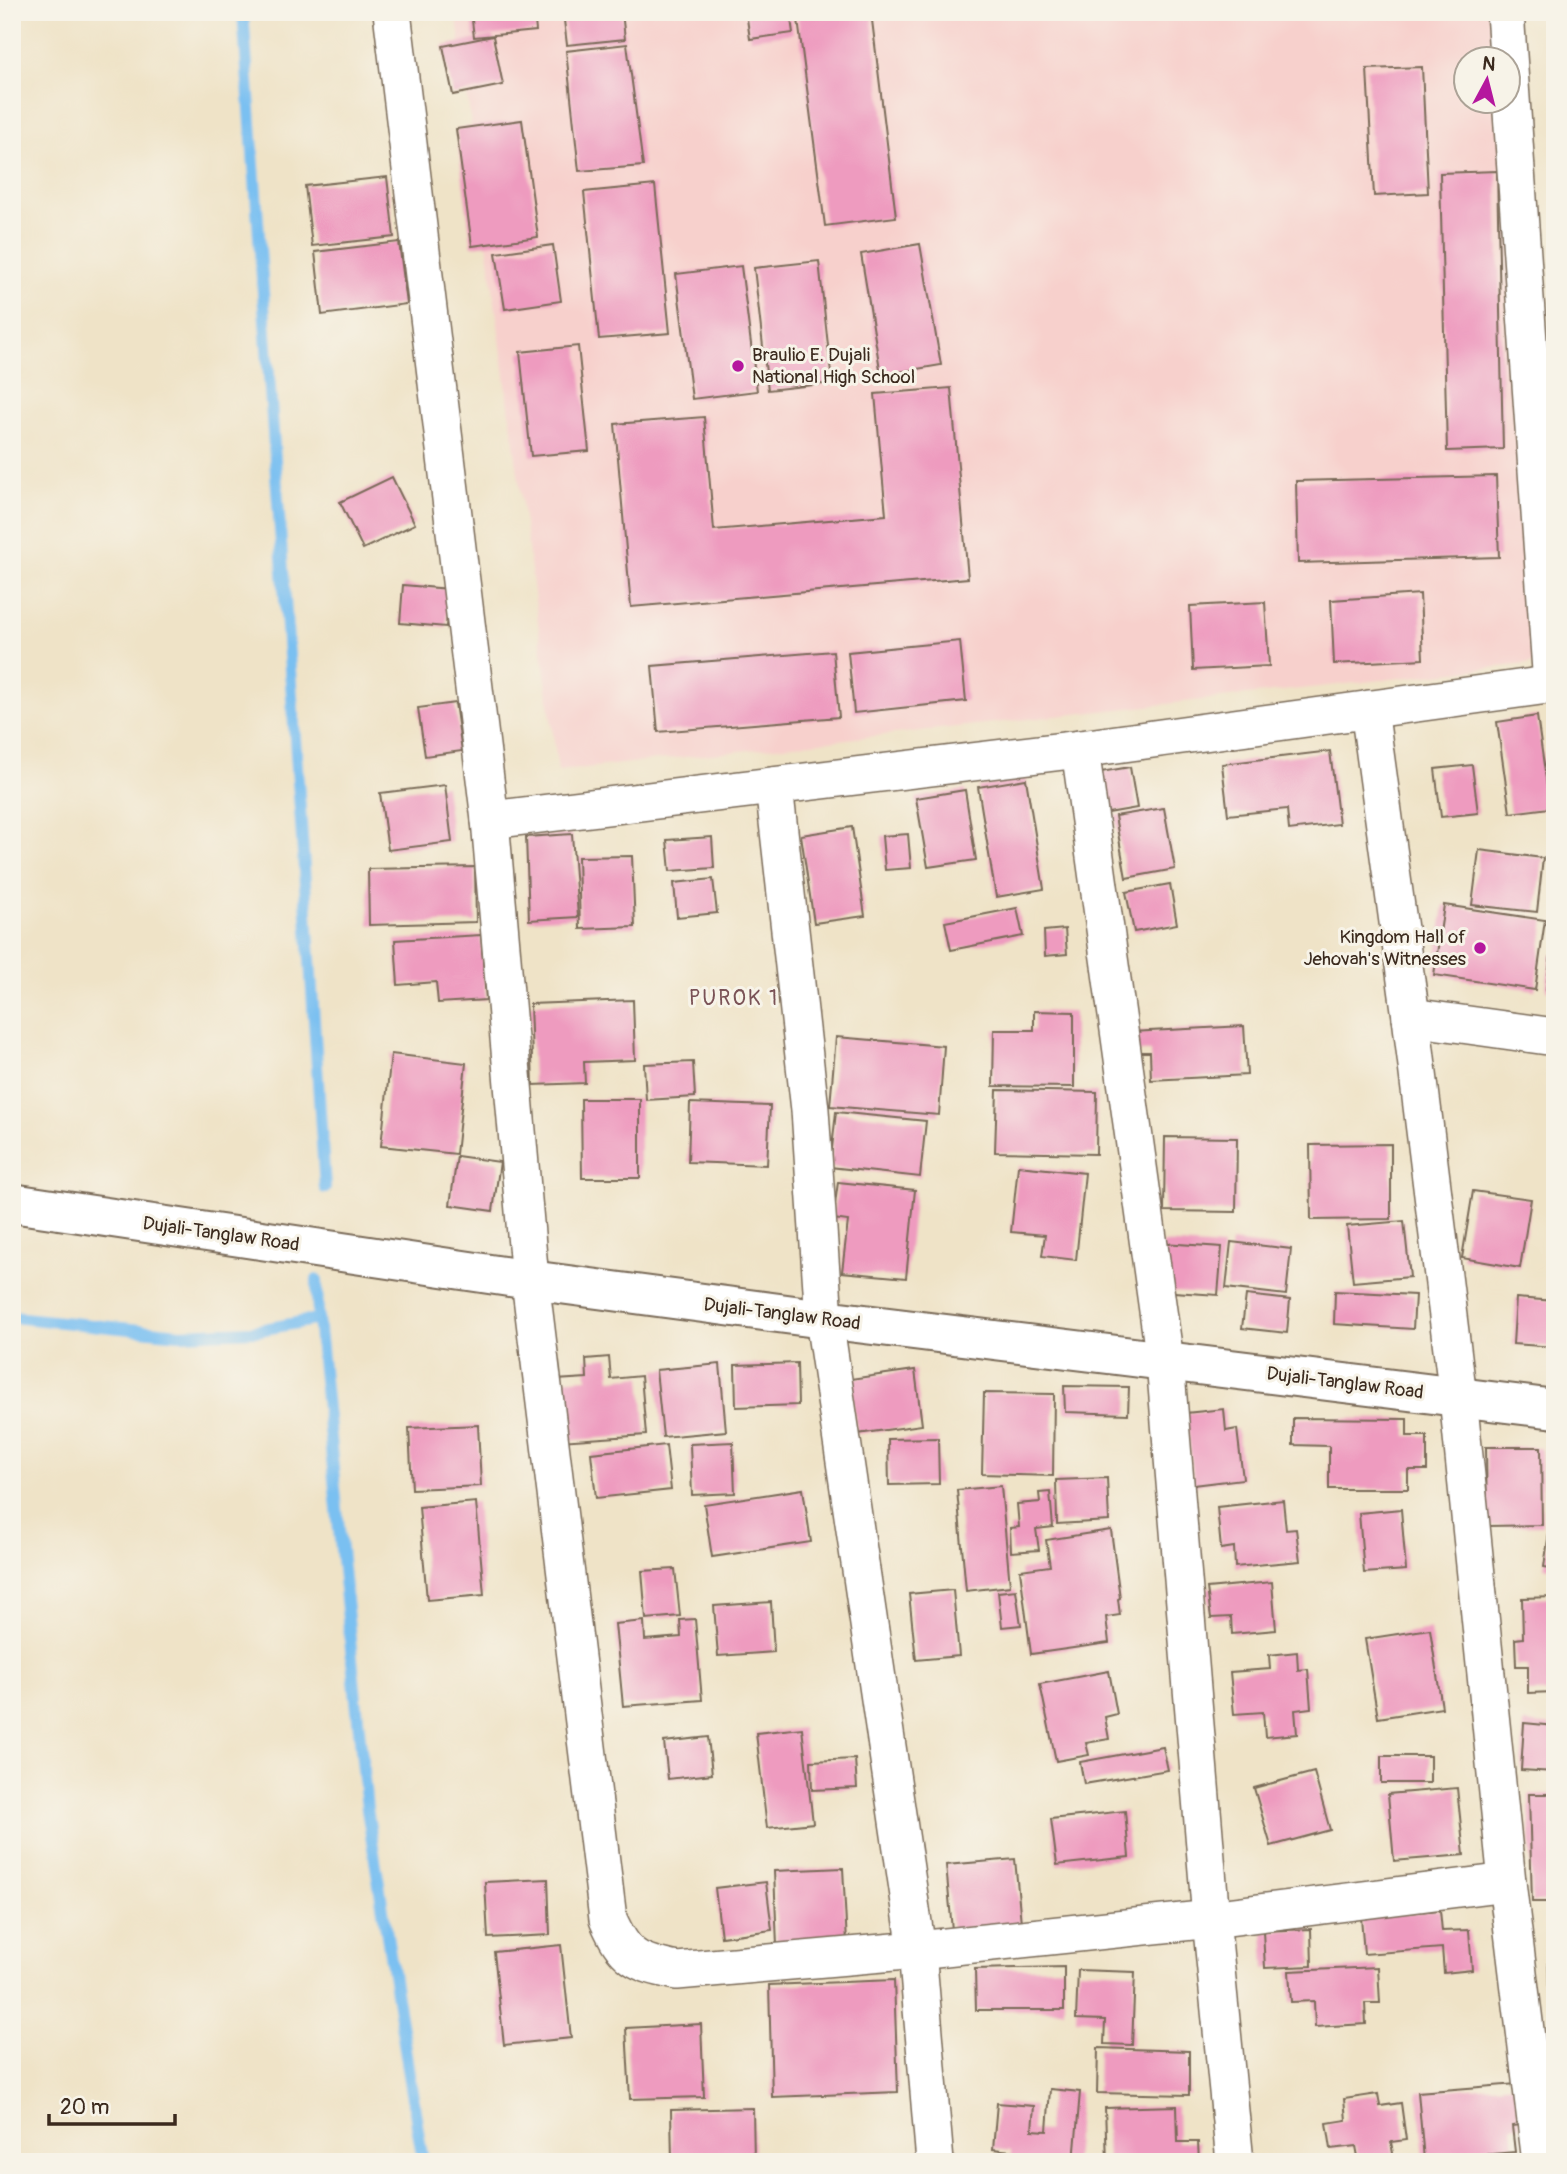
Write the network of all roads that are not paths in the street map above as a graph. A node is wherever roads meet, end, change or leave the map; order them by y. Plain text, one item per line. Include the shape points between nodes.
1 (392, 12) edge
2 (1505, 12) edge
3 (1553, 684) edge
4 (1369, 709) junction
5 (1080, 748) junction
6 (774, 786) junction
7 (490, 821) junction
8 (1411, 1017) junction
9 (1555, 1037) edge
10 (12, 1203) edge
11 (530, 1280) junction
12 (824, 1320) junction
13 (1165, 1361) junction
14 (1458, 1397) junction
15 (1555, 1409) edge
16 (1507, 1882) junction
17 (1211, 1919) junction
18 (917, 1950) junction
19 (1543, 2073) edge
20 (935, 2162) edge
21 (1234, 2162) edge
22 (1541, 2162) edge

1 - 7 street
2 - 3 street
3 - 4 street
4 - 5 street
4 - 8 street
5 - 6 street
5 - 13 street
6 - 7 street
6 - 12 street via 810,1110
7 - 11 street
8 - 9 street
8 - 14 street
10 - 11 street, Dujali-Tanglaw Road
11 - 12 street, Dujali-Tanglaw Road
11 - 18 street via 608,1919 618,1942 633,1958 677,1971
12 - 13 street, Dujali-Tanglaw Road
12 - 18 street
13 - 14 street, Dujali-Tanglaw Road
13 - 17 street
14 - 15 street, Dujali-Tanglaw Road
14 - 16 street
16 - 17 street
16 - 19 street
17 - 18 street
17 - 21 street
18 - 20 street
19 - 22 street

